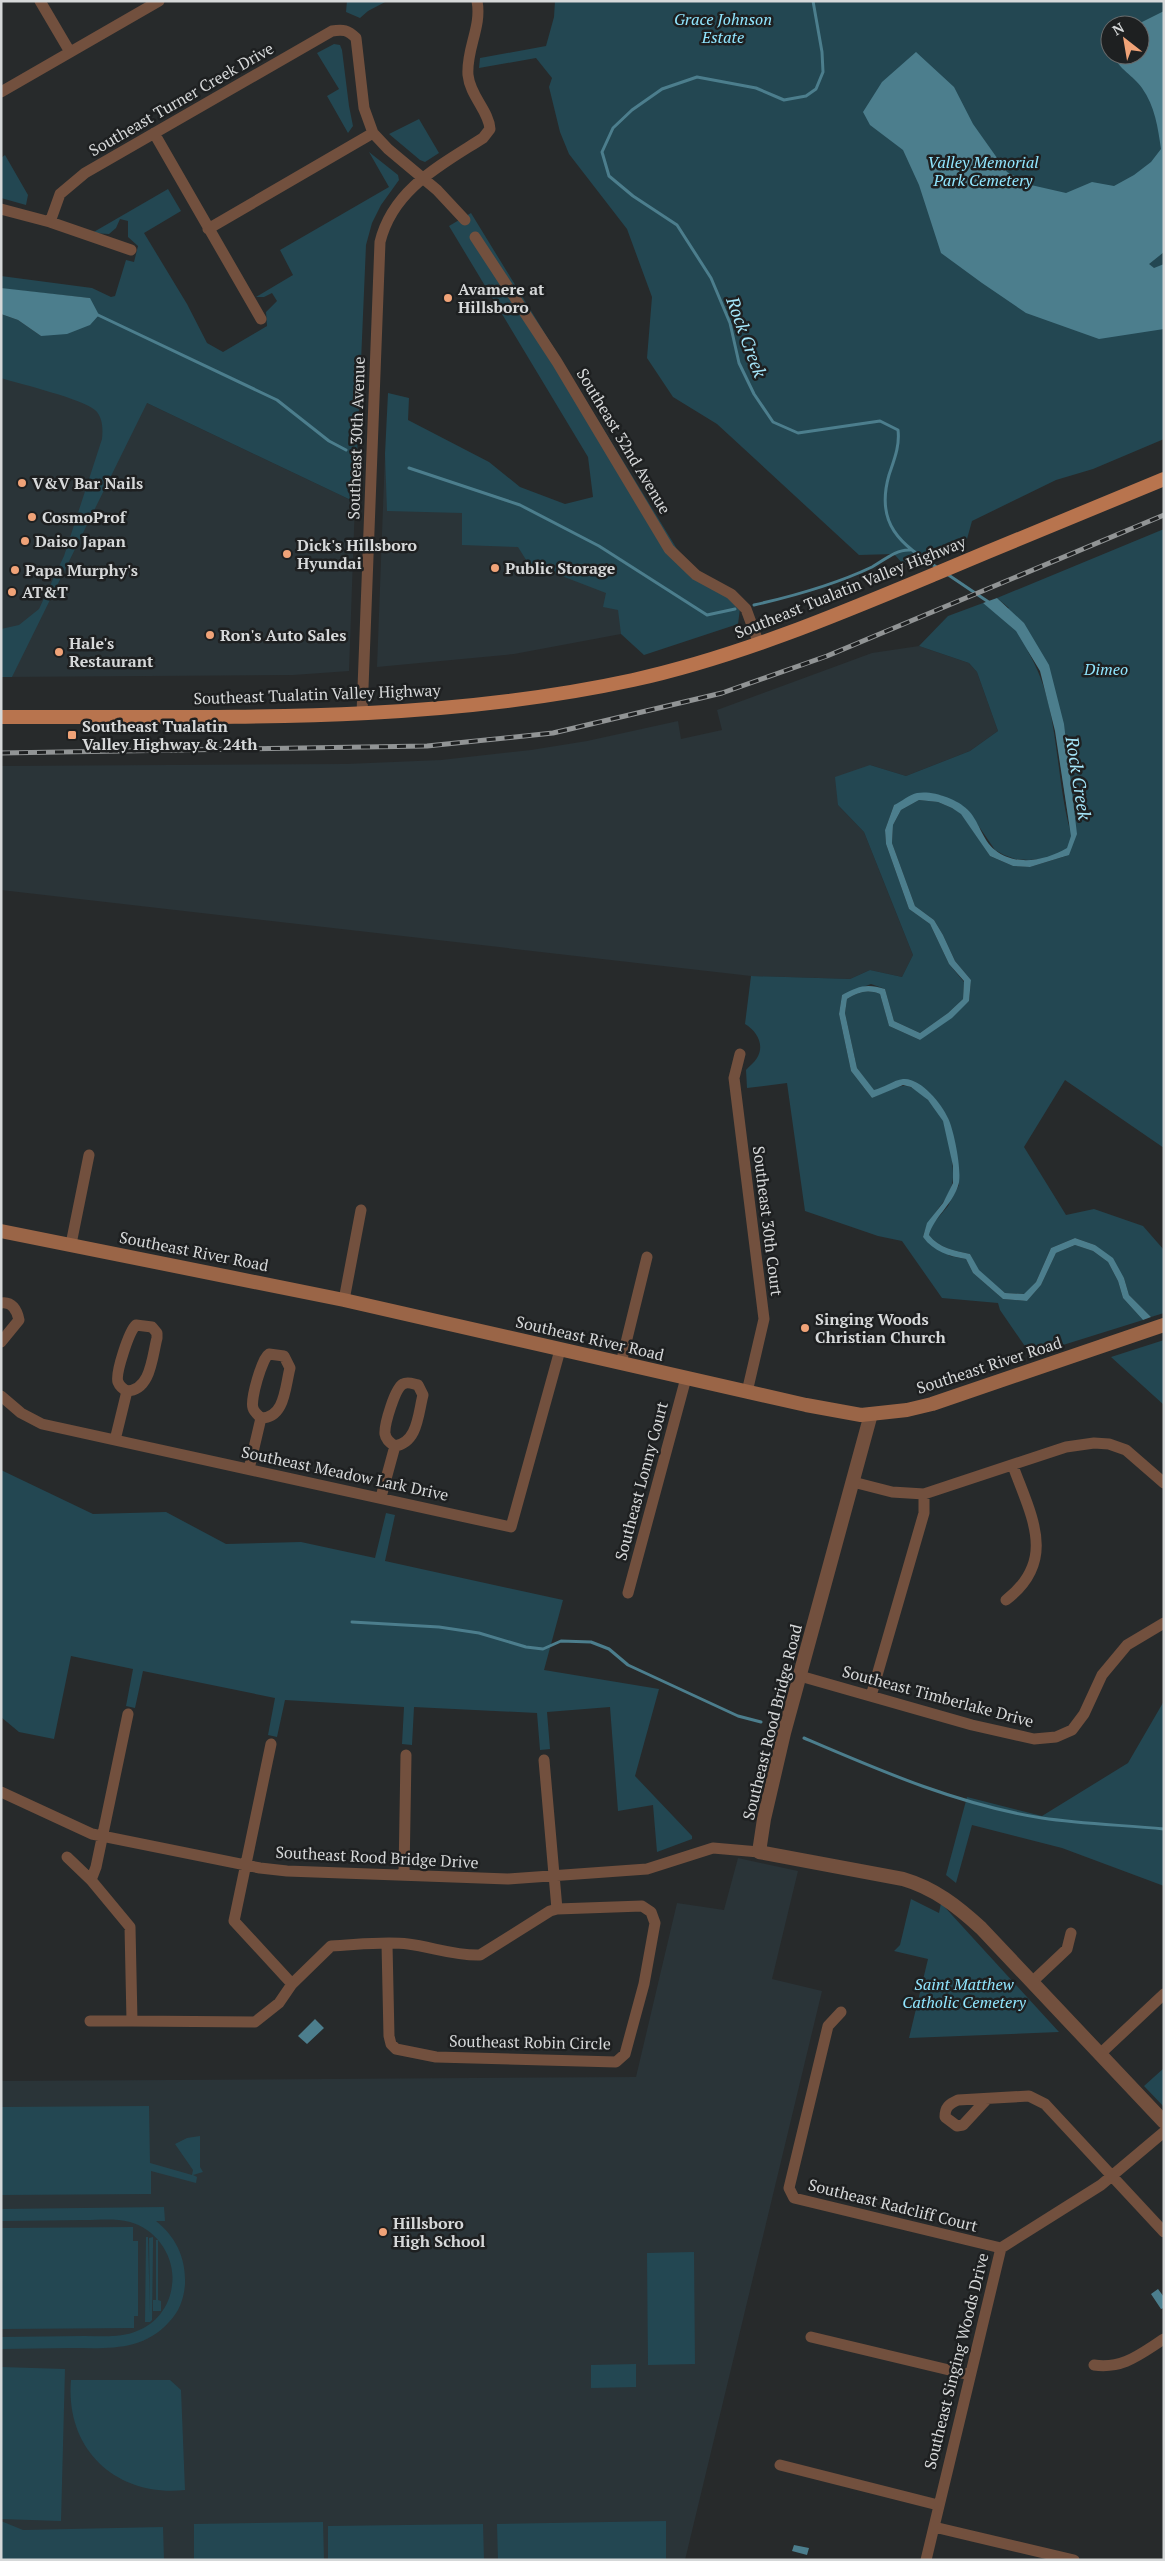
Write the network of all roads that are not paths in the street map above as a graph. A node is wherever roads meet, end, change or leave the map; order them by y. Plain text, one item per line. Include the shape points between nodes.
1 (40, 1) edge
2 (160, 1) edge
3 (477, 1) edge
4 (70, 52) junction
5 (1, 92) edge
6 (154, 133) junction
7 (373, 133) junction
8 (423, 177) junction
9 (1, 209) edge
10 (465, 220) dead end
11 (50, 222) junction
12 (208, 229) junction
13 (475, 237) dead end
14 (132, 250) dead end
15 (260, 319) dead end
16 (1164, 479) edge
17 (759, 644) junction
18 (362, 714) junction
19 (1, 717) edge
20 (740, 1054) dead end
21 (89, 1155) dead end
22 (362, 1210) dead end
23 (1, 1231) edge
24 (71, 1244) junction
25 (647, 1257) dead end
26 (344, 1300) junction
27 (1, 1303) edge
28 (1164, 1325) edge
29 (1, 1342) edge
30 (560, 1350) junction
31 (621, 1363) junction
32 (686, 1378) junction
33 (127, 1391) junction
34 (748, 1392) junction
35 (1, 1396) edge
36 (871, 1414) junction
37 (261, 1418) junction
38 (115, 1440) junction
39 (395, 1446) junction
40 (1013, 1466) junction
41 (249, 1469) junction
42 (853, 1482) junction
43 (1164, 1483) edge
44 (924, 1494) junction
45 (381, 1497) junction
46 (628, 1593) dead end
47 (1006, 1600) dead end
48 (1164, 1622) edge
49 (800, 1676) junction
50 (871, 1696) junction
51 (128, 1714) dead end
52 (271, 1744) dead end
53 (406, 1755) dead end
54 (544, 1760) dead end
55 (1, 1793) edge
56 (102, 1836) junction
57 (759, 1852) junction
58 (67, 1857) dead end
59 (247, 1865) junction
60 (404, 1875) junction
61 (555, 1877) junction
62 (91, 1880) junction
63 (557, 1909) junction
64 (1071, 1933) dead end
65 (387, 1944) junction
66 (1032, 1982) junction
67 (292, 1984) junction
68 (1164, 1994) edge
69 (841, 2012) dead end
70 (90, 2021) dead end
71 (132, 2021) junction
72 (1100, 2054) junction
73 (987, 2099) dead end
74 (1164, 2122) edge
75 (1164, 2132) edge
76 (1113, 2177) junction
77 (1164, 2232) edge
78 (1001, 2248) junction
79 (811, 2337) dead end
80 (1164, 2339) edge
81 (1094, 2365) dead end
82 (970, 2375) junction
83 (780, 2465) dead end
84 (938, 2505) junction
85 (934, 2526) junction
86 (926, 2560) edge
87 (1074, 2560) edge

1 - 4 street
2 - 4 street
3 - 8 street, Southeast 30th Avenue via 478,19 468,76 490,129 483,138
4 - 5 street
6 - 7 street, Southeast Turner Creek Drive via 332,31 349,31 356,38 364,108
6 - 11 street, Southeast Turner Creek Drive via 85,173 60,194
6 - 12 street
7 - 8 street
7 - 12 street
8 - 10 street
8 - 18 street, Southeast 30th Avenue via 405,194 389,217 378,255
9 - 11 street
11 - 14 street
12 - 15 street
13 - 17 street, Southeast 32nd Avenue via 557,362 669,549 696,575 731,594 746,609
16 - 17 main road, Southeast Tualatin Valley Highway
17 - 18 main road, Southeast Tualatin Valley Highway via 679,668 586,689 489,704
18 - 19 main road, Southeast Tualatin Valley Highway
20 - 34 street, Southeast 30th Court via 734,1078 764,1319
21 - 24 street
22 - 26 street
23 - 24 main road, Southeast River Road
24 - 26 main road, Southeast River Road
25 - 31 street
26 - 30 main road, Southeast River Road
27 - 29 street via 14,1307 19,1320
28 - 36 main road, Southeast River Road via 932,1404
30 - 31 main road, Southeast River Road
30 - 45 street, Southeast Meadow Lark Drive via 511,1527
31 - 32 main road, Southeast River Road
32 - 34 main road, Southeast River Road
32 - 46 street, Southeast Lonny Court
33 - 33 street via 139,1388 146,1380 157,1338 152,1327 140,1324 130,1332 118,1376 120,1385
33 - 38 street
34 - 36 main road, Southeast River Road via 845,1412
35 - 38 street, Southeast Meadow Lark Drive via 21,1413 42,1424
36 - 42 street, Southeast Rood Bridge Road
37 - 37 street via 273,1415 280,1408 290,1368 284,1356 269,1354 263,1360 252,1404
37 - 41 street
38 - 41 street, Southeast Meadow Lark Drive
39 - 39 street via 388,1442 385,1432 395,1392 407,1382 418,1385 423,1395 414,1434 406,1443
39 - 45 street
40 - 43 street via 1078,1444 1109,1444 1126,1450
40 - 44 street
40 - 47 street via 1038,1543 1031,1571 1023,1585
41 - 45 street, Southeast Meadow Lark Drive
42 - 44 street via 892,1492
42 - 49 street, Southeast Rood Bridge Road
44 - 50 street via 924,1513
48 - 50 street, Southeast Timberlake Drive via 1127,1645 1102,1675 1084,1714 1072,1730 1056,1737 1034,1739
49 - 50 street, Southeast Timberlake Drive
49 - 57 street, Southeast Rood Bridge Road
51 - 56 street
52 - 59 street
53 - 60 street
54 - 61 street
55 - 56 street, Southeast Rood Bridge Drive via 74,1827
56 - 59 street, Southeast Rood Bridge Drive
56 - 62 street
57 - 61 street, Southeast Rood Bridge Drive via 713,1848 647,1869
57 - 66 street via 903,1879 927,1888 963,1911
58 - 62 street
59 - 60 street, Southeast Rood Bridge Drive via 287,1871
59 - 67 street via 234,1921
60 - 61 street, Southeast Rood Bridge Drive via 508,1879
61 - 63 street
62 - 71 street via 130,1927
63 - 65 street via 480,1955
63 - 65 street, Southeast Robin Circle via 642,1906 650,1912 655,1923 644,1984 624,2054 616,2062 436,2057 396,2049 389,2036
64 - 66 street via 1067,1949
65 - 67 street via 331,1946
66 - 72 street
67 - 71 street via 279,2003 255,2022
68 - 72 street
69 - 78 street, Southeast Radcliff Court via 828,2026 789,2188 794,2198
70 - 71 street
72 - 74 street
73 - 76 street via 1029,2096 1045,2104
75 - 76 street, Southeast Singing Woods Drive
76 - 77 street
76 - 78 street, Southeast Singing Woods Drive
78 - 82 street, Southeast Singing Woods Drive
79 - 82 street
80 - 81 street via 1125,2363 1110,2367
82 - 84 street, Southeast Singing Woods Drive
83 - 84 street
84 - 85 street, Southeast Singing Woods Drive
85 - 86 street, Southeast Singing Woods Drive
85 - 87 street

